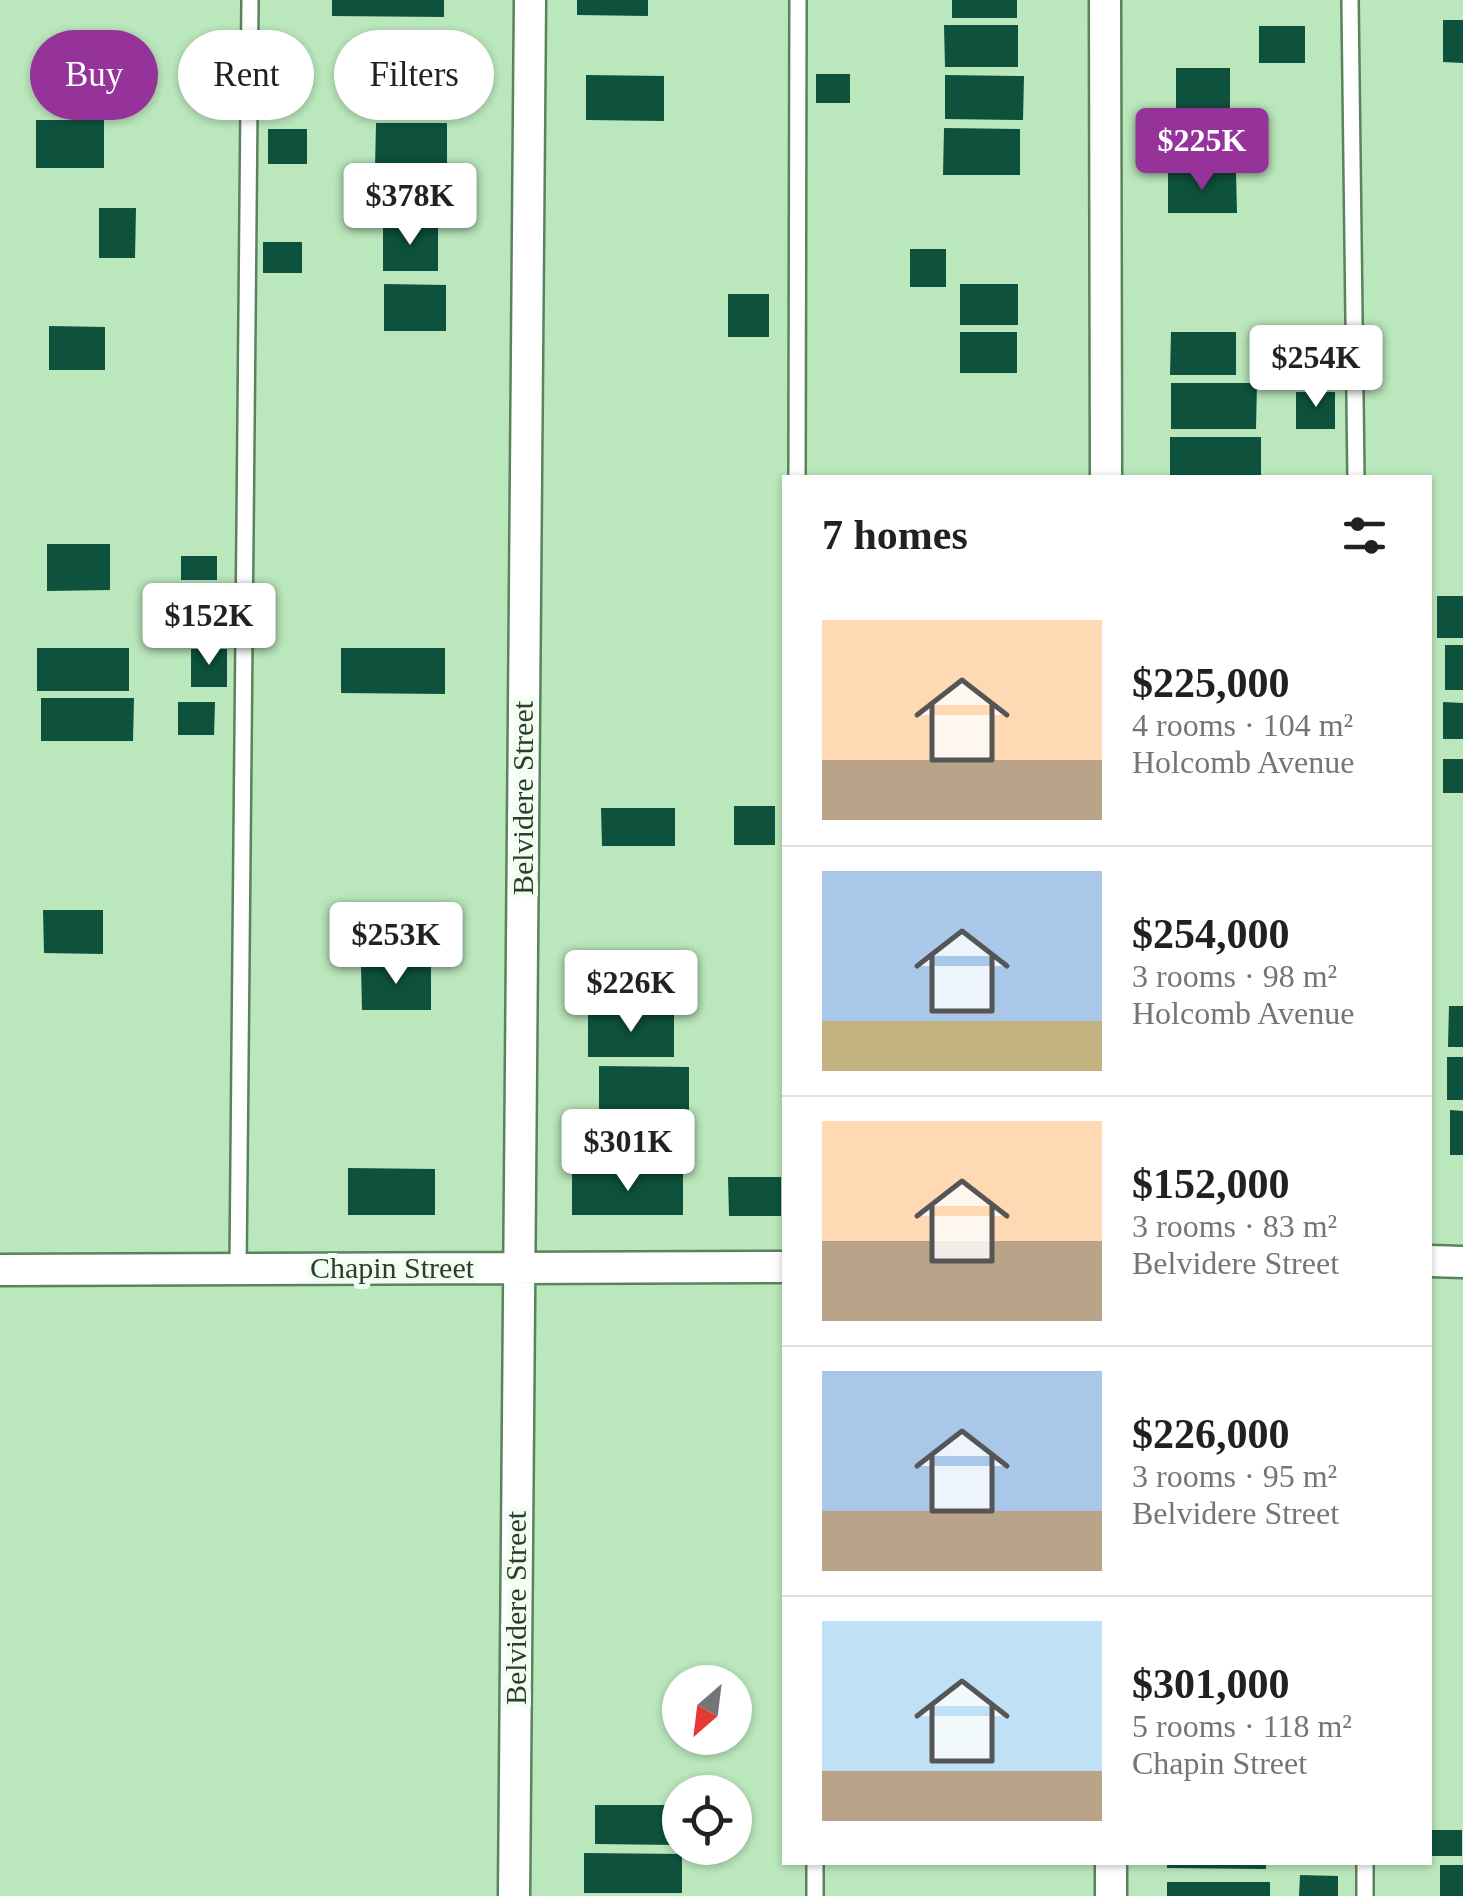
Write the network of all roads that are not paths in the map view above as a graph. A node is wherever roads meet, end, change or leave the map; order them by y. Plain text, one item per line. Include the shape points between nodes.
1 (250, 0) edge
2 (530, 0) edge
3 (798, 0) edge
4 (1105, 0) edge
5 (1350, 0) edge
6 (797, 475) edge
7 (1106, 475) edge
8 (1356, 475) edge
9 (1432, 1261) edge
10 (1463, 1262) edge
11 (782, 1267) edge
12 (238, 1268) junction
13 (519, 1268) junction
14 (0, 1270) edge
15 (815, 1865) edge
16 (1111, 1865) edge
17 (1365, 1865) edge
18 (514, 1896) edge
19 (815, 1896) edge
20 (1111, 1896) edge
21 (1365, 1896) edge

1 - 12 lane
2 - 13 street, Belvidere Street
3 - 6 lane
4 - 7 street
5 - 8 lane
9 - 10 street
11 - 13 street, Chapin Street
12 - 13 street, Chapin Street
12 - 14 street, Chapin Street
13 - 18 street, Belvidere Street
15 - 19 lane
16 - 20 street
17 - 21 lane

